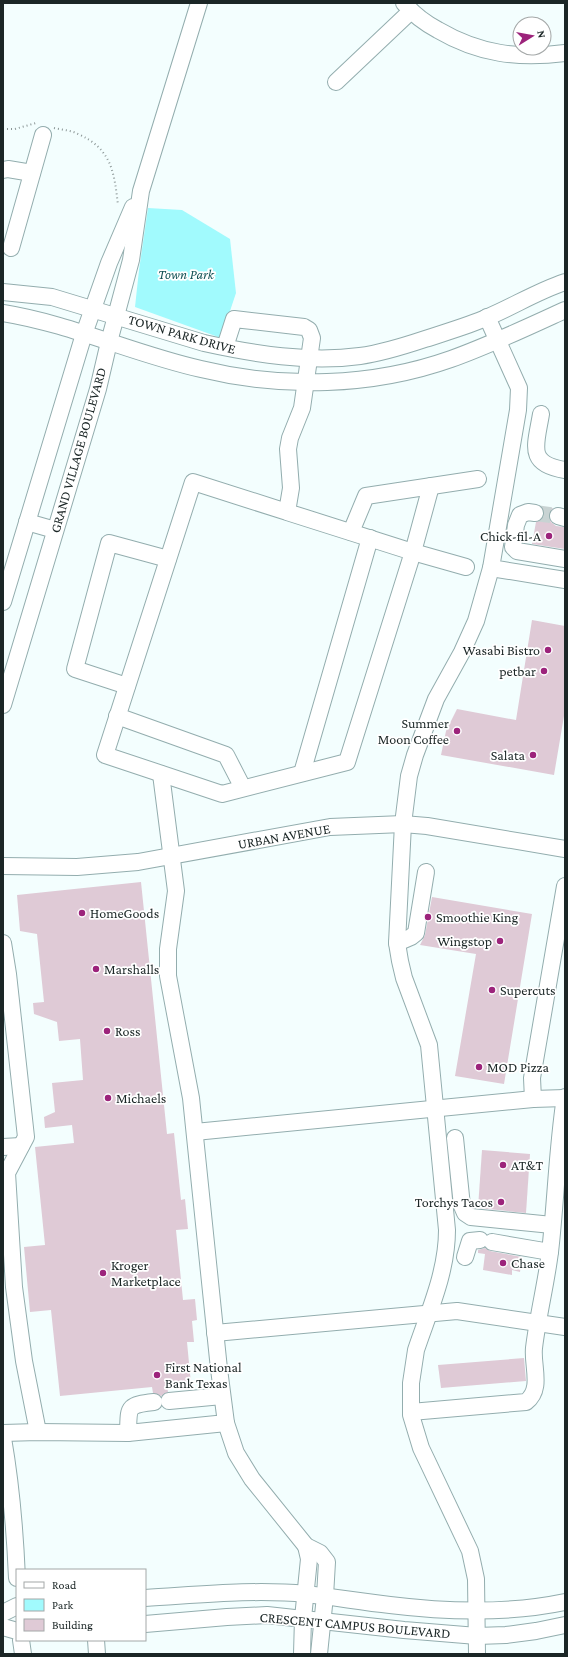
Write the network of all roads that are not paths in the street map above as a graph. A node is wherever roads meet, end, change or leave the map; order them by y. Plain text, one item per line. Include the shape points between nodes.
1 (199, 3) edge
2 (408, 7) edge
3 (565, 53) edge
4 (336, 82) dead end
5 (46, 129) road end
6 (3, 170) edge
7 (32, 173) junction
8 (141, 191) junction
9 (11, 248) dead end
10 (565, 282) edge
11 (3, 292) edge
12 (92, 308) junction
13 (565, 310) edge
14 (3, 313) edge
15 (116, 315) junction
16 (487, 317) junction
17 (84, 334) junction
18 (497, 340) junction
19 (109, 342) junction
20 (225, 347) junction
21 (310, 357) junction
22 (306, 382) junction
23 (541, 414) dead end
24 (565, 470) edge
25 (478, 478) dead end
26 (431, 486) junction
27 (287, 512) junction
28 (535, 512) tunnel mouth
29 (27, 522) junction
30 (55, 530) junction
31 (351, 532) junction
32 (370, 538) junction
33 (414, 552) junction
34 (168, 559) junction
35 (565, 559) edge
36 (466, 567) dead end
37 (491, 568) junction
38 (565, 580) edge
39 (3, 602) edge
40 (127, 686) junction
41 (3, 705) edge
42 (117, 716) junction
43 (302, 773) junction
44 (161, 774) junction
45 (243, 788) junction
46 (403, 824) junction
47 (565, 849) edge
48 (170, 856) junction
49 (3, 867) edge
50 (426, 872) dead end
51 (565, 886) edge
52 (3, 943) edge
53 (397, 943) junction
54 (565, 1098) edge
55 (532, 1099) junction
56 (435, 1109) junction
57 (196, 1132) junction
58 (455, 1138) dead end
59 (21, 1146) junction
60 (3, 1148) edge
61 (552, 1225) junction
62 (550, 1252) junction
63 (465, 1257) dead end
64 (428, 1313) junction
65 (537, 1323) junction
66 (565, 1327) edge
67 (215, 1333) junction
68 (222, 1396) junction
69 (411, 1412) junction
70 (226, 1423) junction
71 (38, 1432) junction
72 (3, 1433) edge
73 (128, 1433) junction
74 (3, 1438) edge
75 (306, 1546) junction
76 (16, 1569) edge
77 (305, 1594) junction
78 (325, 1596) junction
79 (146, 1598) edge
80 (565, 1602) edge
81 (16, 1606) edge
82 (477, 1610) junction
83 (3, 1613) edge
84 (303, 1618) junction
85 (323, 1620) junction
86 (146, 1624) edge
87 (565, 1625) edge
88 (3, 1627) edge
89 (16, 1631) edge
90 (477, 1636) junction
91 (21, 1641) edge
92 (96, 1641) edge
93 (22, 1654) edge
94 (97, 1654) edge
95 (302, 1654) edge
96 (319, 1654) edge
97 (477, 1654) edge

1 - 8 street, GRAND VILLAGE BOULEVARD
2 - 3 street via 449,36 493,53 542,56
2 - 4 street
5 - 7 street
6 - 7 street
7 - 9 street
8 - 12 street, GRAND VILLAGE BOULEVARD
8 - 15 street, GRAND VILLAGE BOULEVARD via 131,260
10 - 16 street, TOWN PARK DRIVE
11 - 12 street, TOWN PARK DRIVE via 52,297
12 - 15 street, TOWN PARK DRIVE
12 - 17 street, GRAND VILLAGE BOULEVARD
13 - 18 street, TOWN PARK DRIVE
14 - 17 street, TOWN PARK DRIVE
15 - 19 street, GRAND VILLAGE BOULEVARD
15 - 20 street, TOWN PARK DRIVE via 197,341
16 - 18 street
16 - 21 street, TOWN PARK DRIVE via 383,352 339,358
17 - 19 street, TOWN PARK DRIVE
17 - 29 street, GRAND VILLAGE BOULEVARD
18 - 22 street, TOWN PARK DRIVE via 451,359 414,370 373,379
18 - 37 street via 519,388 518,410
19 - 22 street, TOWN PARK DRIVE via 219,373 265,380
19 - 30 street, GRAND VILLAGE BOULEVARD via 98,389
20 - 21 street, TOWN PARK DRIVE
20 - 21 street via 234,319 297,326 309,330 312,338
21 - 22 street
22 - 27 street via 302,408 288,449 291,488
23 - 24 street via 537,456 549,468
25 - 26 street
26 - 31 street via 366,496
26 - 33 street
27 - 31 street
27 - 34 street via 193,482
28 - 35 street via 520,515 513,547 517,551
29 - 30 street
29 - 39 street, GRAND VILLAGE BOULEVARD
30 - 41 street, GRAND VILLAGE BOULEVARD
31 - 32 street
32 - 33 street
32 - 43 street
33 - 36 street
33 - 43 street via 347,762
34 - 40 street
34 - 40 street via 109,544 74,669
37 - 38 street
37 - 46 street via 476,621 436,699 415,755 409,776
40 - 42 street
42 - 44 street via 105,755
42 - 45 street via 226,755
43 - 45 street
44 - 45 street via 222,794
44 - 48 street
46 - 47 street, URBAN AVENUE
46 - 48 street, URBAN AVENUE via 330,827
46 - 53 street
48 - 49 street, URBAN AVENUE via 138,862 78,867
48 - 57 street via 176,891 168,948 168,976
50 - 53 street via 416,933
51 - 55 street via 532,1078
52 - 59 street via 26,1137
53 - 56 street via 404,978 429,1045
54 - 55 street
54 - 61 street via 559,1133
55 - 56 street
56 - 57 street
56 - 64 street via 447,1243 441,1277
57 - 67 street
58 - 61 street via 465,1214 471,1217
59 - 60 street
59 - 71 street via 7,1173 14,1287 24,1361
61 - 62 street
62 - 63 street via 486,1241 470,1242
62 - 65 street
64 - 65 street via 457,1311
64 - 67 street
64 - 69 street via 414,1362
65 - 66 street
65 - 69 street via 534,1351 535,1389 532,1397 526,1402
67 - 68 street
68 - 70 street
68 - 73 street via 137,1404 130,1408
69 - 82 street via 420,1448 470,1551 476,1579
70 - 73 street
70 - 75 street via 242,1466
71 - 72 street
71 - 73 street
74 - 76 street via 10,1474
75 - 77 street via 309,1559
75 - 78 street via 320,1554 327,1562
77 - 78 street, CRESCENT CAMPUS BOULEVARD
77 - 79 street, CRESCENT CAMPUS BOULEVARD via 255,1592
77 - 84 street
78 - 82 street, CRESCENT CAMPUS BOULEVARD via 390,1605
78 - 85 street
80 - 82 street, CRESCENT CAMPUS BOULEVARD via 518,1609
81 - 83 street
82 - 90 street
84 - 85 street, CRESCENT CAMPUS BOULEVARD
84 - 86 street, CRESCENT CAMPUS BOULEVARD via 267,1615
84 - 95 street
85 - 90 street, CRESCENT CAMPUS BOULEVARD
85 - 96 street
87 - 90 street, CRESCENT CAMPUS BOULEVARD via 506,1635
88 - 89 street
90 - 97 street
91 - 93 street
92 - 94 street

